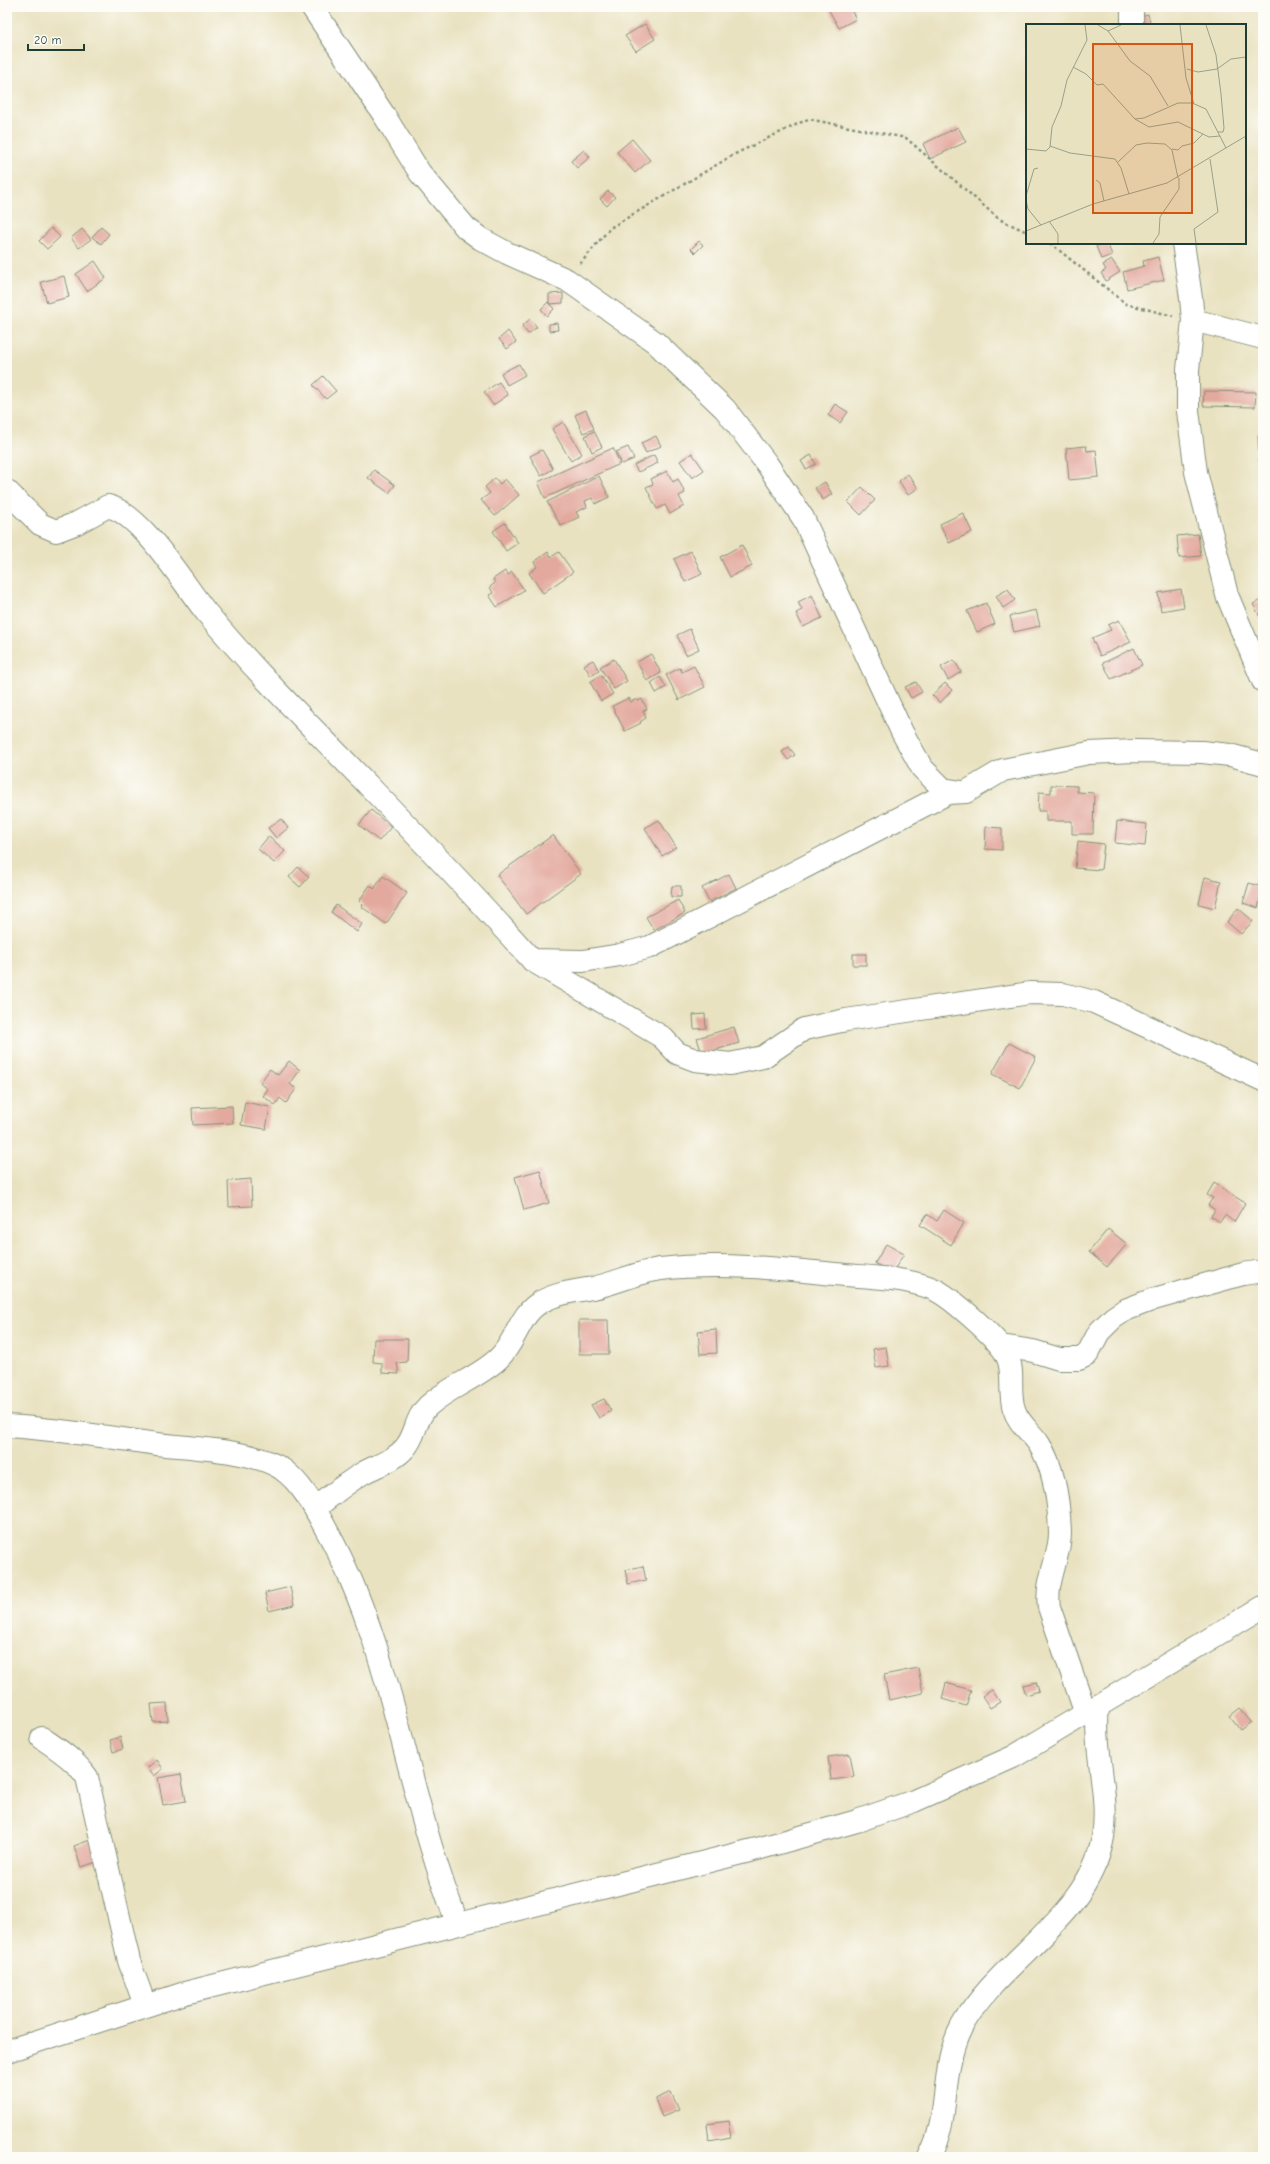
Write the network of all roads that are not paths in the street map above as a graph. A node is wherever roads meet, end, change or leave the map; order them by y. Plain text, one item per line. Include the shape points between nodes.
1 (312, 7) edge
2 (1132, 7) edge
3 (1132, 24) edge
4 (1183, 244) edge
5 (1193, 320) junction
6 (1263, 338) edge
7 (7, 491) edge
8 (1263, 681) edge
9 (1263, 764) edge
10 (966, 792) junction
11 (532, 960) junction
12 (1263, 1080) edge
13 (1263, 1271) edge
14 (1000, 1346) junction
15 (7, 1426) edge
16 (315, 1508) junction
17 (1263, 1607) edge
18 (1092, 1710) junction
19 (42, 1738) dead end
20 (458, 1924) junction
21 (145, 2005) junction
22 (7, 2051) edge
23 (929, 2157) edge

1 - 10 street via 420,173 466,228 507,253 567,280 655,342 707,391 744,433 804,518 902,732 922,768 943,789
2 - 3 street
4 - 5 street
5 - 6 street
5 - 8 street via 1188,370 1188,411 1196,472 1227,595
7 - 11 street via 40,524 49,529 64,529 108,506 127,515 143,531 207,612 298,715 482,904
9 - 10 street via 1230,755 1202,752 1135,750 1089,753 1003,770
10 - 11 street via 948,793 650,947 620,955 583,960
11 - 12 street via 662,1037 677,1052 695,1060 730,1064 763,1058 804,1029 846,1020 1049,992 1082,997
13 - 14 street via 1243,1274 1154,1299 1125,1310 1099,1332 1087,1354 1079,1360 1059,1359 1033,1351
14 - 16 street via 946,1296 924,1286 873,1278 784,1270 689,1267 652,1271 539,1302 501,1356 478,1375 455,1385 427,1407 416,1422 409,1443 400,1453 357,1476
14 - 18 street via 1009,1358 1015,1413 1044,1452 1056,1493 1060,1537 1048,1595 1049,1607
15 - 16 street via 52,1429 200,1448 266,1462 281,1469 293,1480
16 - 20 street via 355,1587 399,1727 441,1884
17 - 18 street
18 - 20 street via 988,1769 914,1801 857,1821 556,1901
18 - 23 street via 1102,1778 1104,1826 1095,1862 1085,1883 1063,1912 1004,1971 962,2026 950,2054 940,2128
19 - 21 street via 80,1767 87,1777 129,1961
20 - 21 street
21 - 22 street

